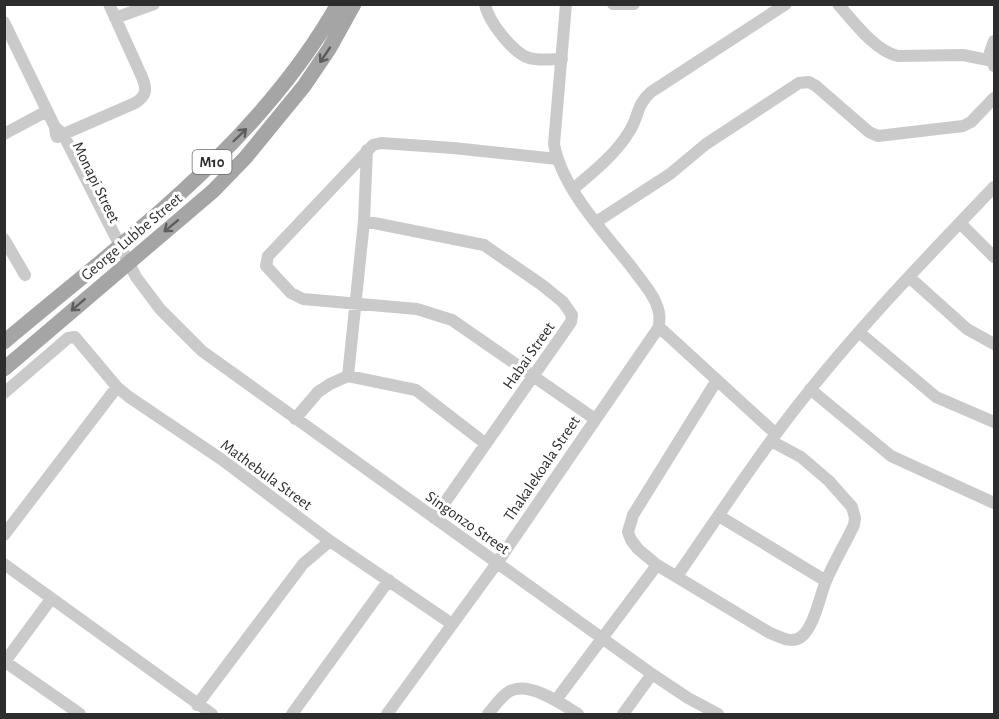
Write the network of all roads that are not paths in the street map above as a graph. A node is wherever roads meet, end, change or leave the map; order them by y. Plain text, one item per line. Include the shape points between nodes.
1 (109, 4) edge
2 (154, 4) edge
3 (338, 4) edge
4 (354, 4) edge
5 (485, 4) edge
6 (566, 4) edge
7 (613, 4) edge
8 (634, 4) edge
9 (786, 4) edge
10 (838, 4) edge
11 (115, 18) junction
12 (4, 22) edge
13 (994, 41) edge
14 (562, 59) junction
15 (994, 64) edge
16 (994, 99) edge
17 (47, 111) junction
18 (58, 133) junction
19 (4, 134) edge
20 (366, 150) junction
21 (557, 159) junction
22 (994, 187) edge
23 (573, 189) junction
24 (364, 221) junction
25 (596, 222) junction
26 (960, 223) junction
27 (4, 239) edge
28 (116, 248) junction
29 (994, 257) edge
30 (126, 265) junction
31 (25, 275) dead end
32 (909, 277) junction
33 (356, 303) junction
34 (659, 327) junction
35 (860, 333) junction
36 (4, 342) edge
37 (994, 344) edge
38 (4, 369) edge
39 (534, 375) junction
40 (348, 376) junction
41 (717, 380) junction
42 (117, 387) junction
43 (810, 389) junction
44 (4, 393) edge
45 (295, 419) junction
46 (595, 419) junction
47 (994, 422) edge
48 (773, 438) junction
49 (486, 444) junction
50 (994, 503) edge
51 (719, 516) junction
52 (434, 518) junction
53 (4, 535) edge
54 (330, 541) junction
55 (497, 563) junction
56 (4, 564) edge
57 (657, 565) junction
58 (677, 576) junction
59 (389, 580) junction
60 (826, 581) junction
61 (51, 599) junction
62 (452, 624) junction
63 (604, 639) junction
64 (5, 662) edge
65 (652, 674) junction
66 (556, 700) junction
67 (197, 705) junction
68 (80, 714) edge
69 (212, 714) edge
70 (292, 714) edge
71 (387, 714) edge
72 (488, 714) edge
73 (578, 714) edge
74 (623, 714) edge
75 (718, 714) edge

1 - 11 street
2 - 11 street
28 -> 3 main road, George Lubbe Street / M10 via 249,126 311,48
4 -> 30 main road, George Lubbe Street / M10 via 304,86 246,157 213,191
5 - 14 street via 491,21 524,56
6 - 14 street
7 - 8 street
9 - 23 street via 651,92 643,99 619,146
10 - 15 street via 890,55 963,55
11 - 18 street via 146,87 145,94 135,103
12 - 17 street, Monapi Street
13 - 15 street via 990,52
14 - 21 street via 554,144
16 - 25 street via 963,126 878,136 816,86 804,82 706,144 670,174
17 - 18 street, Monapi Street
17 - 19 street
18 - 28 street, Monapi Street
20 - 21 street via 381,143
20 - 24 street
20 - 33 street via 266,261 271,272 297,297
21 - 23 street
22 - 26 street
23 - 25 street
24 - 33 street
24 - 39 street, Habai Street via 484,245 563,302 572,315 571,322
25 - 34 street via 649,290 659,313
26 - 29 street
26 - 32 street
27 - 31 street
28 - 30 street, Singonzo Street
28 - 36 main road, George Lubbe Street / M10
30 -> 38 main road, George Lubbe Street / M10
30 - 45 street, Singonzo Street via 166,316 202,351
32 - 35 street
32 - 37 street via 967,329
33 - 39 street via 417,309 452,320
33 - 40 street
34 - 41 street
34 - 46 street, Thakalekoala Street
35 - 43 street
35 - 47 street via 936,397
39 - 46 street
39 - 49 street, Habai Street
40 - 45 street via 318,392
40 - 49 street via 416,390
41 - 48 street
41 - 57 street via 629,524 630,540
42 - 44 street, Mathebula Street via 75,337 68,338
42 - 53 street
42 - 54 street, Mathebula Street
43 - 48 street
43 - 50 street via 891,456
45 - 52 street, Singonzo Street
46 - 55 street, Thakalekoala Street
48 - 51 street
48 - 60 street via 808,462 855,512 854,525
49 - 52 street, Habai Street
51 - 58 street
51 - 60 street
52 - 55 street, Singonzo Street
54 - 59 street, Mathebula Street
54 - 67 street via 303,564
55 - 62 street, Thakalekoala Street
55 - 63 street, Singonzo Street
56 - 61 street
57 - 58 street
57 - 63 street
58 - 60 street via 770,633 793,640 809,628
59 - 62 street, Mathebula Street
59 - 70 street
61 - 64 street
61 - 67 street
62 - 71 street, Thakalekoala Street
63 - 65 street, Singonzo Street
63 - 66 street
64 - 68 street
65 - 74 street
65 - 75 street, Singonzo Street
66 - 72 street via 518,688 504,694
66 - 73 street
67 - 69 street

